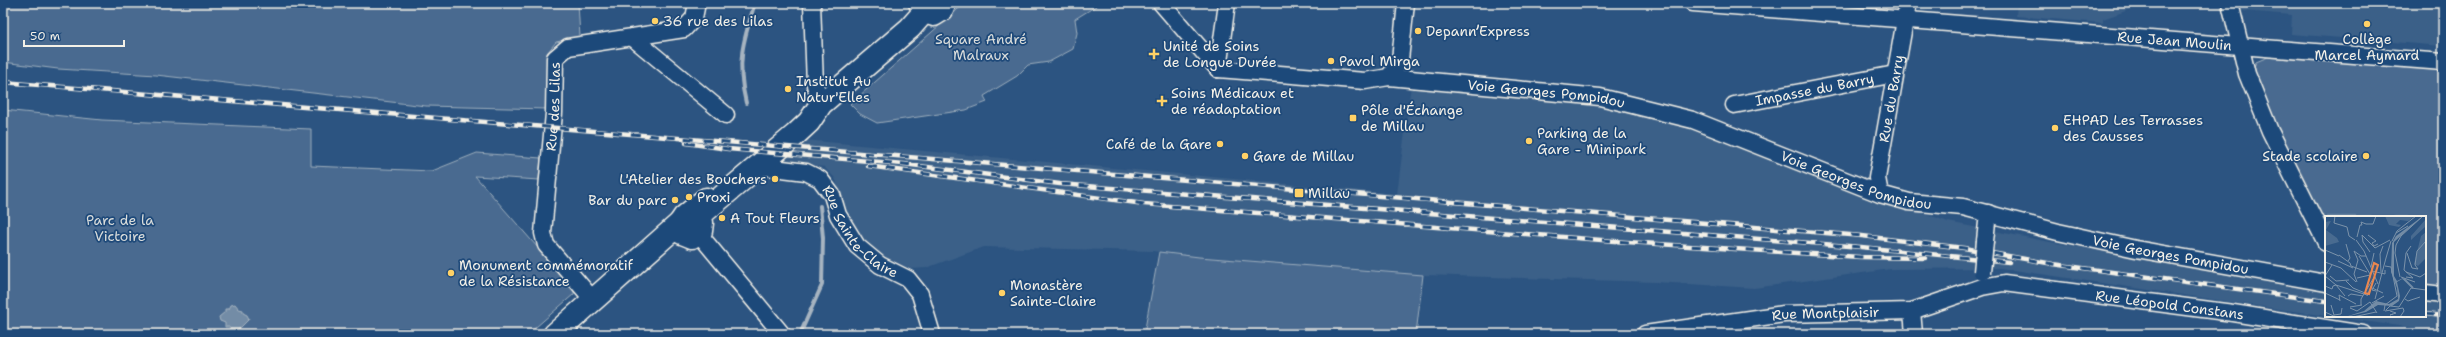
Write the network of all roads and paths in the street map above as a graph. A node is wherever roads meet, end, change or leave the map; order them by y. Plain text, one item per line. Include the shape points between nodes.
1 (697, 3) edge
2 (812, 3) edge
3 (945, 3) edge
4 (1162, 3) edge
5 (1227, 3) edge
6 (1406, 3) edge
7 (1693, 3) edge
8 (1908, 3) edge
9 (2230, 3) edge
10 (1712, 4) edge
11 (1780, 7) edge
12 (922, 8) edge
13 (1905, 20) junction
14 (632, 38) junction
15 (2239, 45) junction
16 (2443, 62) edge
17 (1218, 69) junction
18 (1895, 74) junction
19 (1389, 77) junction
20 (821, 104) junction
21 (1734, 105) dead end
22 (726, 115) dead end
23 (758, 166) junction
24 (1880, 194) junction
25 (1988, 213) junction
26 (690, 225) junction
27 (2325, 241) edge
28 (1982, 279) junction
29 (2325, 283) edge
30 (2426, 293) edge
31 (2443, 294) edge
32 (594, 301) junction
33 (1912, 311) junction
34 (2338, 332) edge
35 (556, 334) edge
36 (782, 334) edge
37 (932, 334) edge
38 (1650, 334) edge
39 (1914, 334) edge
40 (2363, 334) edge

1 - 14 street, Rue des Lilas via 694,18 684,29
2 - 20 street via 815,85
3 - 12 main road via 939,14 929,15
4 - 17 street
5 - 17 street
6 - 19 street via 1400,60
7 - 10 street, Rue Jean Moulin
8 - 13 street, Rue du Barry
9 - 15 street
10 - 11 street, Rue Jean Moulin
11 - 13 street, Rue Jean Moulin
12 - 20 main road via 910,28
13 - 15 street, Rue Jean Moulin
13 - 18 street, Rue du Barry
14 - 22 street
14 - 32 street, Rue des Lilas via 568,47 555,58 554,113 542,233 546,245
15 - 16 street, Rue Jean Moulin
15 - 27 street via 2247,74 2270,131
17 - 19 street, Voie Georges Pompidou via 1365,81
18 - 21 street, Impasse du Barry
18 - 24 street, Rue du Barry via 1877,178
19 - 24 street, Voie Georges Pompidou via 1600,97 1693,120
20 - 23 main road via 809,122
20 - 26 main road via 799,114 777,132 697,208
23 - 26 main road
23 - 37 street, Rue Sainte-Claire via 806,172 820,179 832,195 838,215 857,246 880,265 908,279 920,294
24 - 25 street, Voie Georges Pompidou via 1910,202 1963,207
25 - 28 street, bridge
25 - 29 street, Voie Georges Pompidou via 2136,249
26 - 32 main road via 649,252
26 - 36 street
28 - 33 street, Rue Montplaisir
28 - 34 street, Rue Léopold Constans via 2233,313
30 - 31 street
32 - 35 main road
33 - 38 street, Rue Montplaisir via 1784,314
33 - 39 street
34 - 40 street, Rue Léopold Constans

